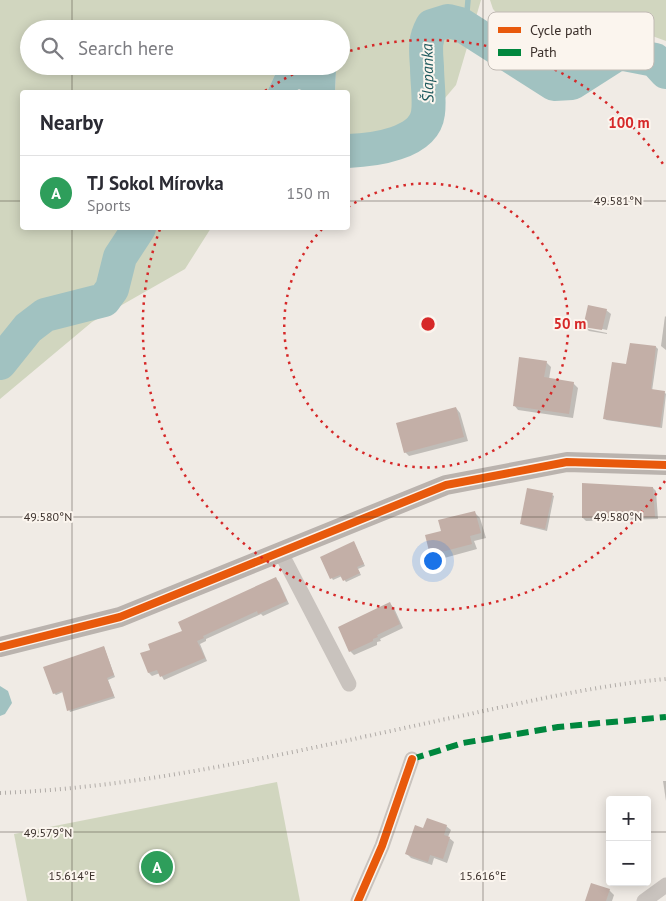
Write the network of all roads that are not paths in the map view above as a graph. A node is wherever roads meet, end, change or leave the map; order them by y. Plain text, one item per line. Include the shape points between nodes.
1 (666, 466) edge
2 (280, 551) junction
3 (0, 647) edge
4 (349, 684) dead end
5 (412, 759) dead end
6 (666, 885) edge
7 (358, 901) edge
8 (644, 901) edge

1 - 2 street via 567,462 446,485
2 - 3 street via 120,617
2 - 4 street
5 - 7 street via 382,846
6 - 8 street

